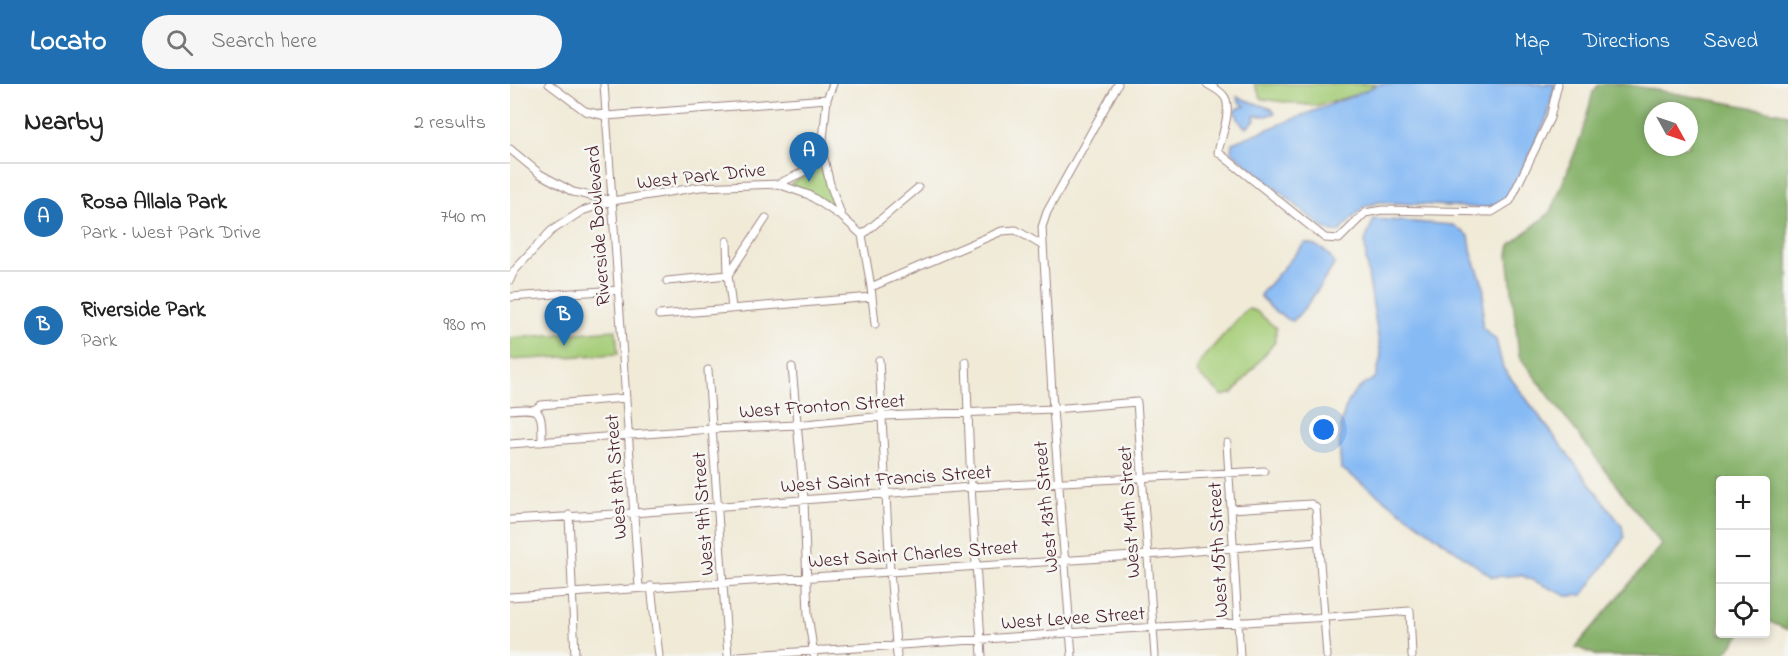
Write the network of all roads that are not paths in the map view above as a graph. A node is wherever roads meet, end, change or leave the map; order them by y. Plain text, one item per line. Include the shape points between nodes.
1 (549, 84) edge
2 (604, 84) edge
3 (833, 84) edge
4 (1118, 84) edge
5 (1207, 84) edge
6 (1558, 84) edge
7 (827, 99) junction
8 (606, 116) junction
9 (510, 149) edge
10 (822, 150) junction
11 (778, 184) junction
12 (918, 188) dead end
13 (612, 201) junction
14 (842, 217) junction
15 (766, 218) dead end
16 (862, 234) junction
17 (727, 241) dead end
18 (1043, 246) junction
19 (728, 275) junction
20 (510, 280) edge
21 (667, 281) dead end
22 (871, 287) junction
23 (618, 290) junction
24 (510, 297) edge
25 (872, 297) junction
26 (732, 308) junction
27 (659, 315) dead end
28 (875, 324) dead end
29 (879, 360) dead end
30 (966, 362) dead end
31 (624, 365) joint
32 (792, 367) dead end
33 (708, 370) dead end
34 (626, 398) junction
35 (1137, 402) joint
36 (1053, 408) junction
37 (535, 409) junction
38 (510, 410) edge
39 (968, 412) junction
40 (884, 417) junction
41 (796, 425) junction
42 (712, 429) junction
43 (628, 437) junction
44 (542, 442) junction
45 (1227, 443) dead end
46 (510, 444) edge
47 (1264, 471) dead end
48 (1229, 472) junction
49 (1143, 477) junction
50 (1058, 483) junction
51 (971, 487) junction
52 (888, 493) junction
53 (804, 500) junction
54 (718, 507) junction
55 (1231, 509) junction
56 (633, 513) junction
57 (569, 515) junction
58 (510, 520) edge
59 (1318, 541) junction
60 (1233, 548) junction
61 (1148, 555) junction
62 (1066, 560) junction
63 (977, 565) junction
64 (890, 571) junction
65 (807, 576) junction
66 (723, 582) junction
67 (651, 586) junction
68 (639, 587) junction
69 (571, 592) junction
70 (510, 597) edge
71 (1323, 618) junction
72 (1237, 623) junction
73 (1153, 628) junction
74 (1071, 633) junction
75 (981, 641) junction
76 (896, 646) junction
77 (814, 654) edge
78 (575, 656) edge
79 (659, 656) edge
80 (728, 656) edge
81 (738, 656) edge
82 (897, 656) edge
83 (982, 656) edge
84 (1072, 656) edge
85 (1155, 656) edge
86 (1240, 656) edge
87 (1327, 656) edge
88 (1412, 656) edge

1 - 8 street via 585,111
2 - 8 street, Riverside Boulevard
3 - 7 street
4 - 18 street, West 13th Street via 1043,220
5 - 6 street via 1228,101 1218,152 1324,238 1339,239 1365,213 1492,212 1510,201 1550,118
7 - 8 street
7 - 10 street
8 - 13 street, Riverside Boulevard
9 - 13 street via 540,174 573,192
10 - 11 street, West Park Drive via 805,171
10 - 14 street
11 - 13 street, West Park Drive via 700,187
11 - 14 street via 809,195
12 - 16 street
13 - 20 street via 582,211 551,231
13 - 23 street, Riverside Boulevard
14 - 16 street
15 - 19 street
16 - 22 street
17 - 19 street
18 - 22 street via 1016,230 1002,231
18 - 36 street, West 13th Street
19 - 21 street
19 - 26 street
22 - 25 street
23 - 24 street
23 - 31 street, Riverside Boulevard
25 - 26 street
25 - 28 street
26 - 27 street
29 - 40 street
30 - 39 street
31 - 34 street, West 8th Street
32 - 41 street
33 - 42 street, West 9th Street
34 - 37 street via 541,405
34 - 43 street, West 8th Street
35 - 36 street, West Fronton Street
35 - 49 street, West 14th Street
36 - 39 street, West Fronton Street
36 - 50 street, West 13th Street
37 - 38 street
37 - 44 street via 540,417
39 - 40 street, West Fronton Street
39 - 51 street
40 - 41 street, West Fronton Street
40 - 52 street
41 - 42 street, West Fronton Street
41 - 53 street
42 - 43 street, West Fronton Street
42 - 54 street, West 9th Street
43 - 44 street, West Fronton Street
43 - 56 street, West 8th Street
44 - 46 street, West Fronton Street
45 - 48 street, West 15th Street
47 - 48 street, West Saint Francis Street
48 - 49 street, West Saint Francis Street
48 - 55 street, West 15th Street
49 - 50 street, West Saint Francis Street
49 - 61 street, West 14th Street
50 - 51 street, West Saint Francis Street
50 - 62 street, West 13th Street
51 - 52 street, West Saint Francis Street
51 - 63 street
52 - 53 street, West Saint Francis Street
52 - 64 street
53 - 54 street, West Saint Francis Street
53 - 65 street
54 - 56 street, West Saint Francis Street
54 - 66 street, West 9th Street
55 - 59 street via 1311,504 1317,513
55 - 60 street, West 15th Street
56 - 57 street, West Saint Francis Street
56 - 68 street, West 8th Street
57 - 58 street, West Saint Francis Street
57 - 69 street
59 - 60 street, West Saint Charles Street
59 - 71 street
60 - 61 street, West Saint Charles Street
60 - 72 street, West 15th Street
61 - 62 street, West Saint Charles Street
61 - 73 street, West 14th Street
62 - 63 street, West Saint Charles Street
62 - 74 street, West 13th Street
63 - 64 street, West Saint Charles Street
63 - 75 street
64 - 65 street, West Saint Charles Street
64 - 76 street
65 - 66 street, West Saint Charles Street
65 - 77 street
66 - 67 street, West Saint Charles Street
66 - 80 street, West 9th Street
67 - 68 street, West Saint Charles Street
67 - 79 street
68 - 69 street, West Saint Charles Street
69 - 70 street, West Saint Charles Street
69 - 78 street
71 - 72 street, West Levee Street
71 - 87 street
71 - 88 street, West Levee Street via 1410,611
72 - 73 street, West Levee Street
72 - 86 street, West 15th Street
73 - 74 street, West Levee Street
73 - 85 street, West 14th Street
74 - 75 street, West Levee Street
74 - 84 street, West 13th Street
75 - 76 street, West Levee Street
75 - 83 street
76 - 77 street, West Levee Street
76 - 82 street
77 - 81 street, West Levee Street

